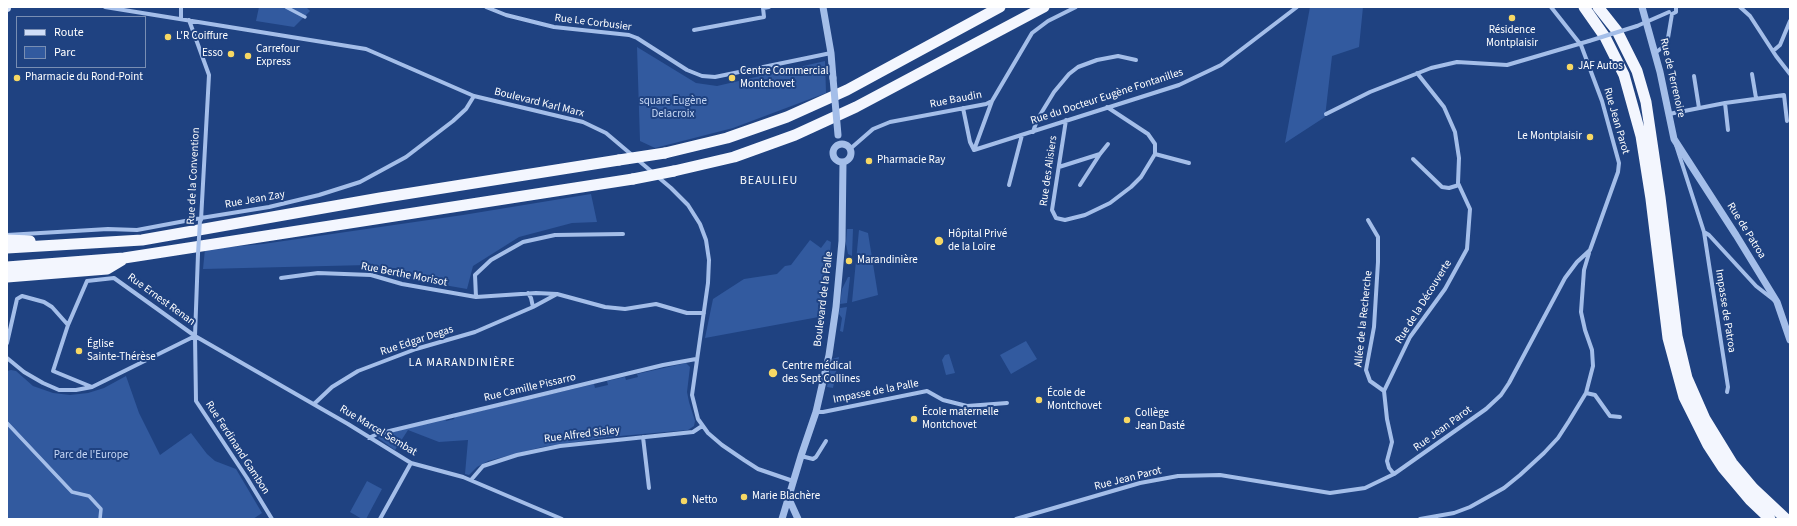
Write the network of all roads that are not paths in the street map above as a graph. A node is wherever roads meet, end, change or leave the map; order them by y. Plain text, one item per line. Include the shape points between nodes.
1 (105, 7) edge
2 (181, 7) edge
3 (286, 7) edge
4 (486, 7) edge
5 (769, 7) edge
6 (823, 7) edge
7 (1000, 7) edge
8 (1044, 7) edge
9 (1076, 7) edge
10 (1297, 7) edge
11 (1551, 7) edge
12 (1584, 7) edge
13 (1598, 7) edge
14 (1642, 7) edge
15 (1677, 7) edge
16 (1740, 7) edge
17 (1670, 11) edge
18 (181, 18) junction
19 (305, 18) dead end
20 (189, 20) junction
21 (1790, 21) edge
22 (1647, 22) junction
23 (694, 30) dead end
24 (1581, 45) junction
25 (1773, 51) junction
26 (831, 53) junction
27 (1656, 53) junction
28 (1136, 60) dead end
29 (1417, 73) junction
30 (1752, 74) dead end
31 (1790, 74) edge
32 (1694, 76) dead end
33 (474, 96) junction
34 (1756, 98) junction
35 (992, 101) junction
36 (1725, 103) junction
37 (963, 108) junction
38 (1107, 108) junction
39 (1699, 108) junction
40 (1326, 114) dead end
41 (1669, 114) junction
42 (1066, 120) junction
43 (1787, 121) dead end
44 (1728, 130) dead end
45 (1032, 132) junction
46 (1022, 135) junction
47 (1674, 139) junction
48 (1108, 144) dead end
49 (839, 145) junction
50 (850, 148) junction
51 (974, 150) junction
52 (1100, 154) junction
53 (1155, 154) junction
54 (1413, 160) dead end
55 (843, 162) junction
56 (1189, 163) dead end
57 (1059, 167) junction
58 (1008, 185) dead end
59 (1080, 185) dead end
60 (1459, 185) junction
61 (201, 219) junction
62 (1368, 220) dead end
63 (1704, 232) junction
64 (623, 234) dead end
65 (7, 235) edge
66 (9, 246) edge
67 (1590, 250) junction
68 (124, 258) junction
69 (11, 267) edge
70 (7, 277) edge
71 (280, 278) dead end
72 (528, 293) junction
73 (558, 294) junction
74 (476, 297) junction
75 (1777, 302) junction
76 (533, 307) junction
77 (704, 313) junction
78 (9, 323) edge
79 (68, 325) junction
80 (195, 336) junction
81 (1790, 340) edge
82 (7, 343) edge
83 (7, 358) edge
84 (696, 359) junction
85 (92, 387) junction
86 (1384, 391) junction
87 (1727, 392) dead end
88 (1586, 393) junction
89 (1007, 403) dead end
90 (314, 404) junction
91 (816, 412) junction
92 (1620, 417) dead end
93 (7, 423) edge
94 (702, 426) junction
95 (643, 437) junction
96 (369, 438) junction
97 (826, 441) dead end
98 (801, 456) junction
99 (410, 463) junction
100 (1394, 474) junction
101 (471, 480) junction
102 (793, 481) junction
103 (649, 488) dead end
104 (788, 497) junction
105 (100, 519) edge
106 (272, 519) edge
107 (380, 519) edge
108 (562, 519) edge
109 (782, 519) edge
110 (798, 519) edge
111 (1016, 519) edge
112 (1420, 519) edge
113 (1770, 519) edge
114 (1786, 519) edge

1 - 18 street, Boulevard Karl Marx
2 - 18 street
3 - 19 street
4 - 26 street, Rue Le Corbusier via 506,16 554,27 629,35 687,70 702,76 715,77
5 - 23 street via 763,8 764,17
6 - 26 street, Boulevard de la Palle
7 - 66 highway, bridge via 847,90 787,117 727,138 665,154 380,198 142,240 105,237
8 - 68 highway, bridge via 856,107 795,136 734,157 633,179
9 - 35 street, Rue Baudin via 1048,21 1032,33
10 - 38 street, Rue du Docteur Eugène Fontanilles via 1221,64 1173,87
11 - 24 street
12 - 113 highway via 1605,37 1624,75 1641,136 1668,338 1684,397 1708,446 1723,468
13 - 114 highway via 1617,31 1637,71 1646,102 1676,336 1687,378 1705,419 1732,464 1752,488
14 - 22 street, Rue de Terrenoire
15 - 17 street via 1676,12
16 - 25 street via 1750,16
17 - 22 street
17 - 27 street via 1667,44
18 - 20 street, Boulevard Karl Marx
20 - 33 street, Boulevard Karl Marx via 366,49
20 - 61 street, Rue de la Convention via 209,75
21 - 25 street via 1780,45
22 - 24 street, bridge
22 - 27 street, Rue de Terrenoire
24 - 29 street via 1507,65 1457,62
24 - 67 street, Rue Jean Parot via 1602,101 1619,166
25 - 31 street
26 - 49 street, Boulevard de la Palle, bridge
27 - 41 street, Rue de Terrenoire
28 - 45 street via 1118,56 1097,60 1074,70 1054,92
29 - 40 street
29 - 60 street via 1444,107 1455,132 1459,158
30 - 34 street
32 - 39 street
33 - 61 street, Rue Jean Zay via 466,110 419,148 360,182 284,204
33 - 77 street, Boulevard Karl Marx via 583,122 606,133 671,188 688,205 706,240 709,260
34 - 36 street
34 - 43 street via 1784,95
35 - 37 street, Rue Baudin
35 - 51 street
36 - 39 street
36 - 44 street
37 - 50 street, Rue Baudin via 890,122 873,129
37 - 51 street
38 - 42 street, Rue du Docteur Eugène Fontanilles
38 - 53 street via 1148,134 1155,144
39 - 41 street
41 - 47 street, Rue de Terrenoire
42 - 45 street, Rue du Docteur Eugène Fontanilles
42 - 57 street, Rue des Alisiers
45 - 46 street, Rue du Docteur Eugène Fontanilles
46 - 51 street, Rue du Docteur Eugène Fontanilles
46 - 58 street
47 - 63 street, Impasse de Patroa
47 - 75 street, Rue de Patroa
48 - 52 street
49 - 50 street via 847,145
49 - 55 street, Boulevard de la Palle via 834,150 834,156 836,160
50 - 55 street, Boulevard de la Palle via 851,156
52 - 57 street
52 - 59 street
53 - 56 street
53 - 57 street, Rue des Alisiers via 1131,187 1110,203 1085,215 1065,220 1056,218 1052,210
54 - 60 street via 1442,187
55 - 91 street, Boulevard de la Palle via 842,241 836,307 829,355
60 - 86 street, Rue de la Découverte via 1470,209 1467,249 1445,289 1410,337
61 - 65 street, Rue Jean Zay via 137,230 108,229
61 - 80 street, Rue de la Convention, bridge
62 - 86 street, Allée de la Recherche via 1378,237 1378,262 1374,327 1366,370 1370,381
63 - 75 street, Impasse de Patroa via 1756,286
63 - 87 street, Impasse de Patroa
64 - 74 street via 555,235 522,242 491,260 475,275
67 - 88 street via 1584,270 1581,312 1592,350 1593,366
67 - 100 street, Rue Jean Parot via 1577,262 1562,284 1501,395 1486,409
68 - 69 highway
68 - 70 highway via 107,269
71 - 74 street, Rue Berthe Morisot via 318,273 371,275 402,284
72 - 73 street, Rue Berthe Morisot
72 - 74 street, Rue Berthe Morisot
72 - 76 street
73 - 76 street, Rue Edgar Degas
73 - 77 street via 618,309 656,304 687,313
75 - 81 street, Rue de Patroa
76 - 90 street, Rue Edgar Degas via 475,332 416,349 358,371 332,387
77 - 84 street, Boulevard Karl Marx
78 - 79 street via 17,299 22,296 52,307
78 - 82 street
79 - 80 street, Rue Ernest Renan via 87,281 114,278
79 - 85 street, Rue Ernest Renan via 53,371
80 - 85 street
80 - 90 street, Rue Marcel Sembat
80 - 106 street, Rue Ferdinand Gambon via 196,400
83 - 85 street via 43,384 59,390
84 - 94 street, Boulevard Karl Marx via 692,395 696,414
84 - 96 street, Rue Camille Pissarro via 516,400
86 - 100 street via 1392,442 1387,461
88 - 92 street via 1595,395 1610,416
88 - 112 street via 1558,438 1515,480 1470,507 1454,513
89 - 91 street, Impasse de la Palle via 966,406 943,400 927,391
90 - 96 street, Rue Marcel Sembat
91 - 98 street, Boulevard de la Palle
93 - 105 street via 72,492 89,496 101,509
94 - 95 street, Rue Alfred Sisley via 693,432
94 - 102 street, Boulevard Karl Marx via 722,445 758,469
95 - 101 street, Rue Alfred Sisley via 560,446 517,455 483,466
95 - 103 street
96 - 99 street, Rue Marcel Sembat
97 - 98 street via 813,459
98 - 102 street, Boulevard de la Palle
99 - 101 street, Rue Marcel Sembat
99 - 107 street
100 - 111 street, Rue Jean Parot via 1365,488 1330,493 1220,475 1178,476 1140,484
101 - 108 street, Rue Marcel Sembat
102 - 104 street, Boulevard de la Palle
104 - 109 street, Boulevard de la Palle
104 - 110 street

